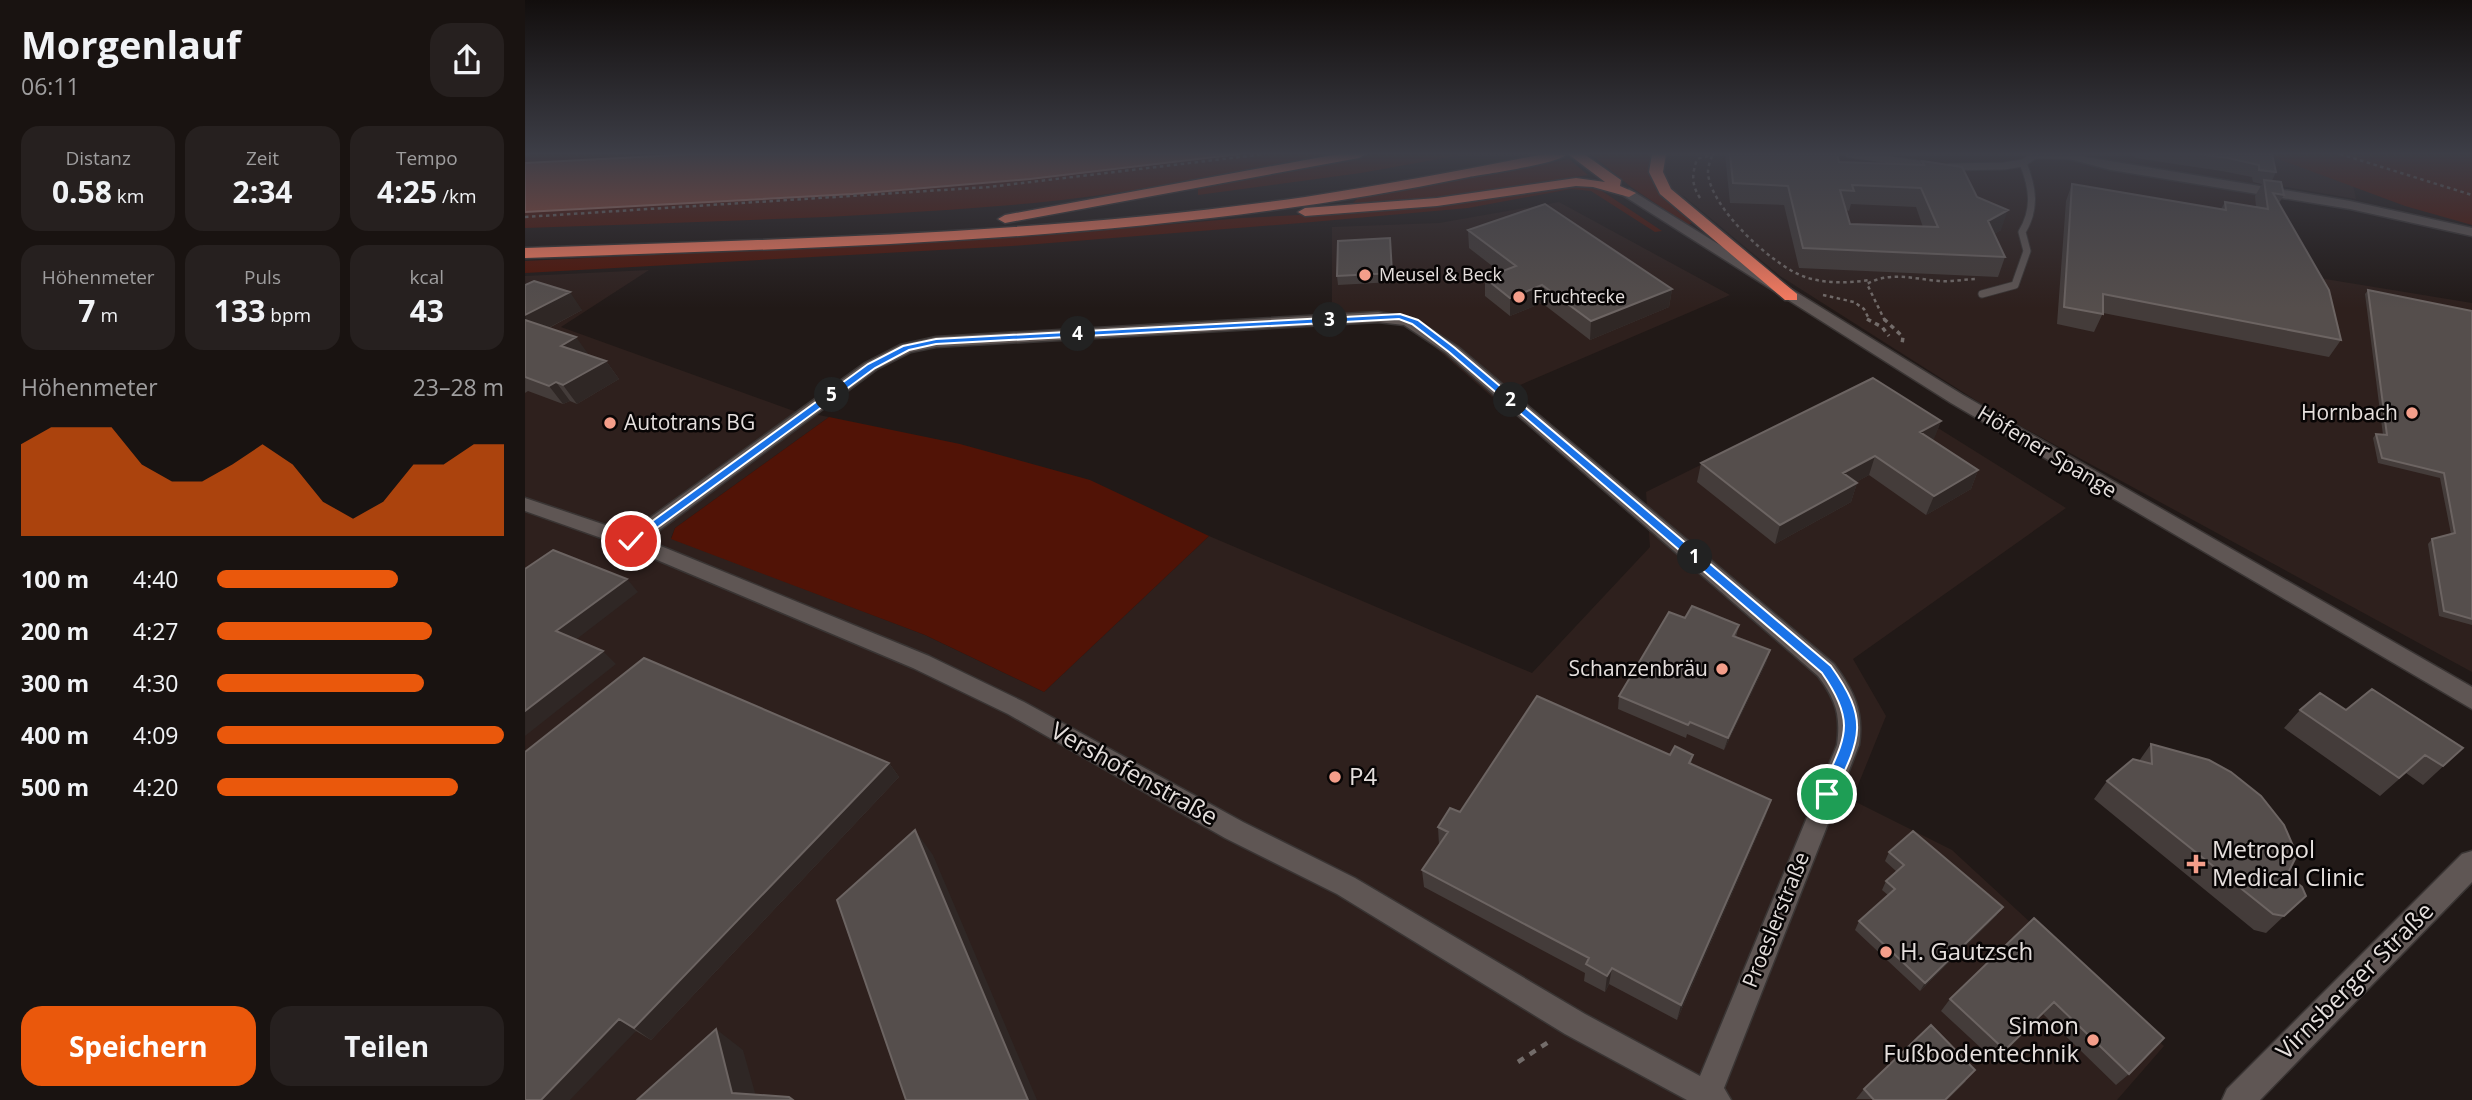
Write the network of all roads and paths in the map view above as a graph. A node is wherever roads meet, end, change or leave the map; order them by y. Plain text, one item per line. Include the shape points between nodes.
1 (711, 205) edge
2 (1085, 205) edge
3 (1149, 205) edge
4 (1248, 205) edge
5 (1400, 205) edge
6 (1648, 205) edge
7 (1680, 205) edge
8 (1720, 205) edge
9 (2031, 205) edge
10 (2352, 205) edge
11 (525, 216) edge
12 (1005, 219) junction
13 (1142, 219) junction
14 (2472, 232) edge
15 (525, 241) edge
16 (525, 253) edge
17 (1876, 279) junction
18 (1982, 279) edge
19 (1982, 294) dead end
20 (1791, 297) junction
21 (1829, 297) dead end
22 (525, 504) edge
23 (631, 541) junction
24 (2472, 699) edge
25 (2472, 863) edge
26 (1575, 1024) junction
27 (1518, 1062) dead end
28 (1711, 1097) edge
29 (2238, 1100) edge

1 - 11 path
2 - 12 highway
3 - 12 highway
4 - 13 highway
5 - 13 highway
6 - 20 main road, Höfener Spange
7 - 20 highway
8 - 17 path via 1786,267 1819,281
9 - 19 lane via 2031,217 2022,232 2027,251 2015,285
10 - 14 street
12 - 15 highway
13 - 16 highway via 869,239
17 - 18 path
17 - 21 path via 1867,284 1888,324 1902,333 1905,340 1901,345 1891,341 1854,302
20 - 24 main road, Höfener Spange via 2026,440
22 - 23 street, Vershofenstraße
23 - 26 street, Vershofenstraße via 921,662 1016,708 1234,830 1346,886
23 - 28 street, Proeslerstraße via 871,366 906,348 936,342 1378,317 1415,322 1826,670 1853,718 1848,745
25 - 29 main road, Virnsberger Straße
26 - 27 path
26 - 28 street, Vershofenstraße

